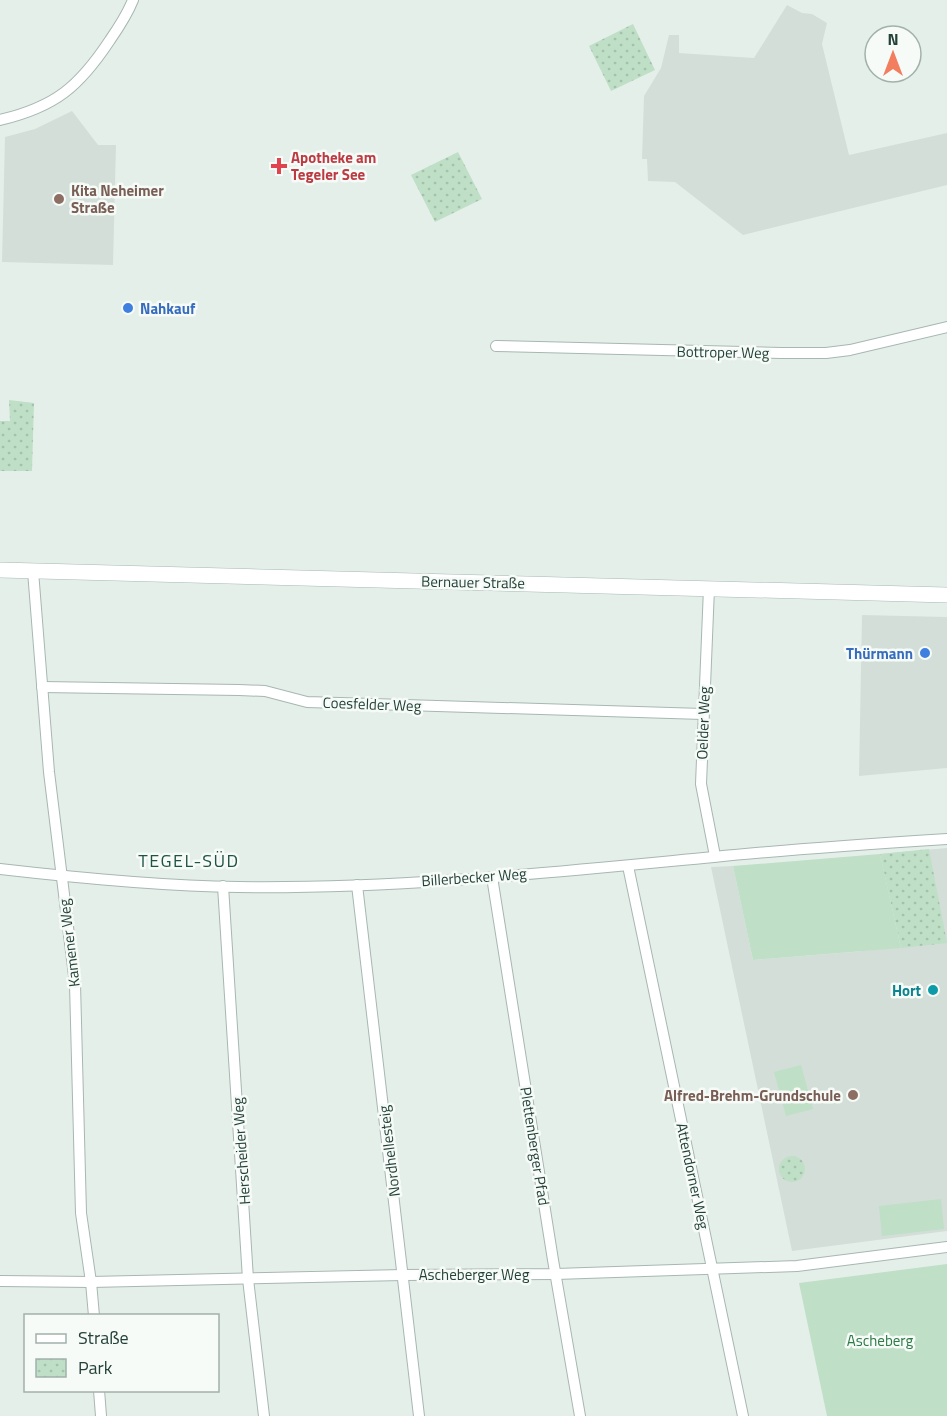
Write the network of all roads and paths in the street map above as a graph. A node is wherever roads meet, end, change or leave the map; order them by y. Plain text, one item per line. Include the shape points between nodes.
1 (133, 0) edge
2 (0, 120) edge
3 (947, 327) edge
4 (496, 346) dead end
5 (0, 570) edge
6 (33, 571) junction
7 (709, 588) junction
8 (947, 595) edge
9 (42, 687) junction
10 (703, 714) junction
11 (947, 839) edge
12 (715, 856) junction
13 (628, 866) junction
14 (0, 869) edge
15 (60, 876) junction
16 (492, 877) junction
17 (357, 885) junction
18 (223, 886) junction
19 (947, 1247) edge
20 (712, 1269) junction
21 (556, 1274) junction
22 (403, 1275) junction
23 (248, 1279) junction
24 (0, 1281) edge
25 (91, 1282) junction
26 (94, 1314) edge
27 (99, 1392) edge
28 (101, 1416) edge
29 (264, 1416) edge
30 (419, 1416) edge
31 (580, 1416) edge
32 (743, 1416) edge

1 - 2 street via 79,82 46,105
3 - 4 street, Bottroper Weg via 826,353
5 - 6 main road, Bernauer Straße
6 - 7 main road, Bernauer Straße
6 - 9 street, Kamener Weg
7 - 8 main road, Bernauer Straße
7 - 10 street, Oelder Weg
9 - 10 street, Coesfelder Weg via 239,690 307,702
9 - 15 street, Kamener Weg
10 - 12 street, Oelder Weg via 701,784
11 - 12 street, Billerbecker Weg
12 - 13 street, Billerbecker Weg
13 - 16 street, Billerbecker Weg
13 - 20 street, Attendorner Weg
14 - 15 street, Billerbecker Weg
15 - 18 street, Billerbecker Weg
15 - 25 street, Kamener Weg via 75,984 81,1213
16 - 17 street, Billerbecker Weg
16 - 21 street, Plettenberger Pfad
17 - 18 street, Billerbecker Weg
17 - 22 street, Nordhellesteig
18 - 23 street, Herscheider Weg
19 - 20 street, Ascheberger Weg via 797,1266
20 - 21 street, Ascheberger Weg
20 - 32 street, Attendorner Weg
21 - 22 street, Ascheberger Weg
21 - 31 street, Plettenberger Pfad
22 - 23 street, Ascheberger Weg
22 - 30 street, Nordhellesteig
23 - 25 street, Ascheberger Weg
23 - 29 street, Herscheider Weg
24 - 25 street, Ascheberger Weg
25 - 26 street, Kamener Weg
27 - 28 street

